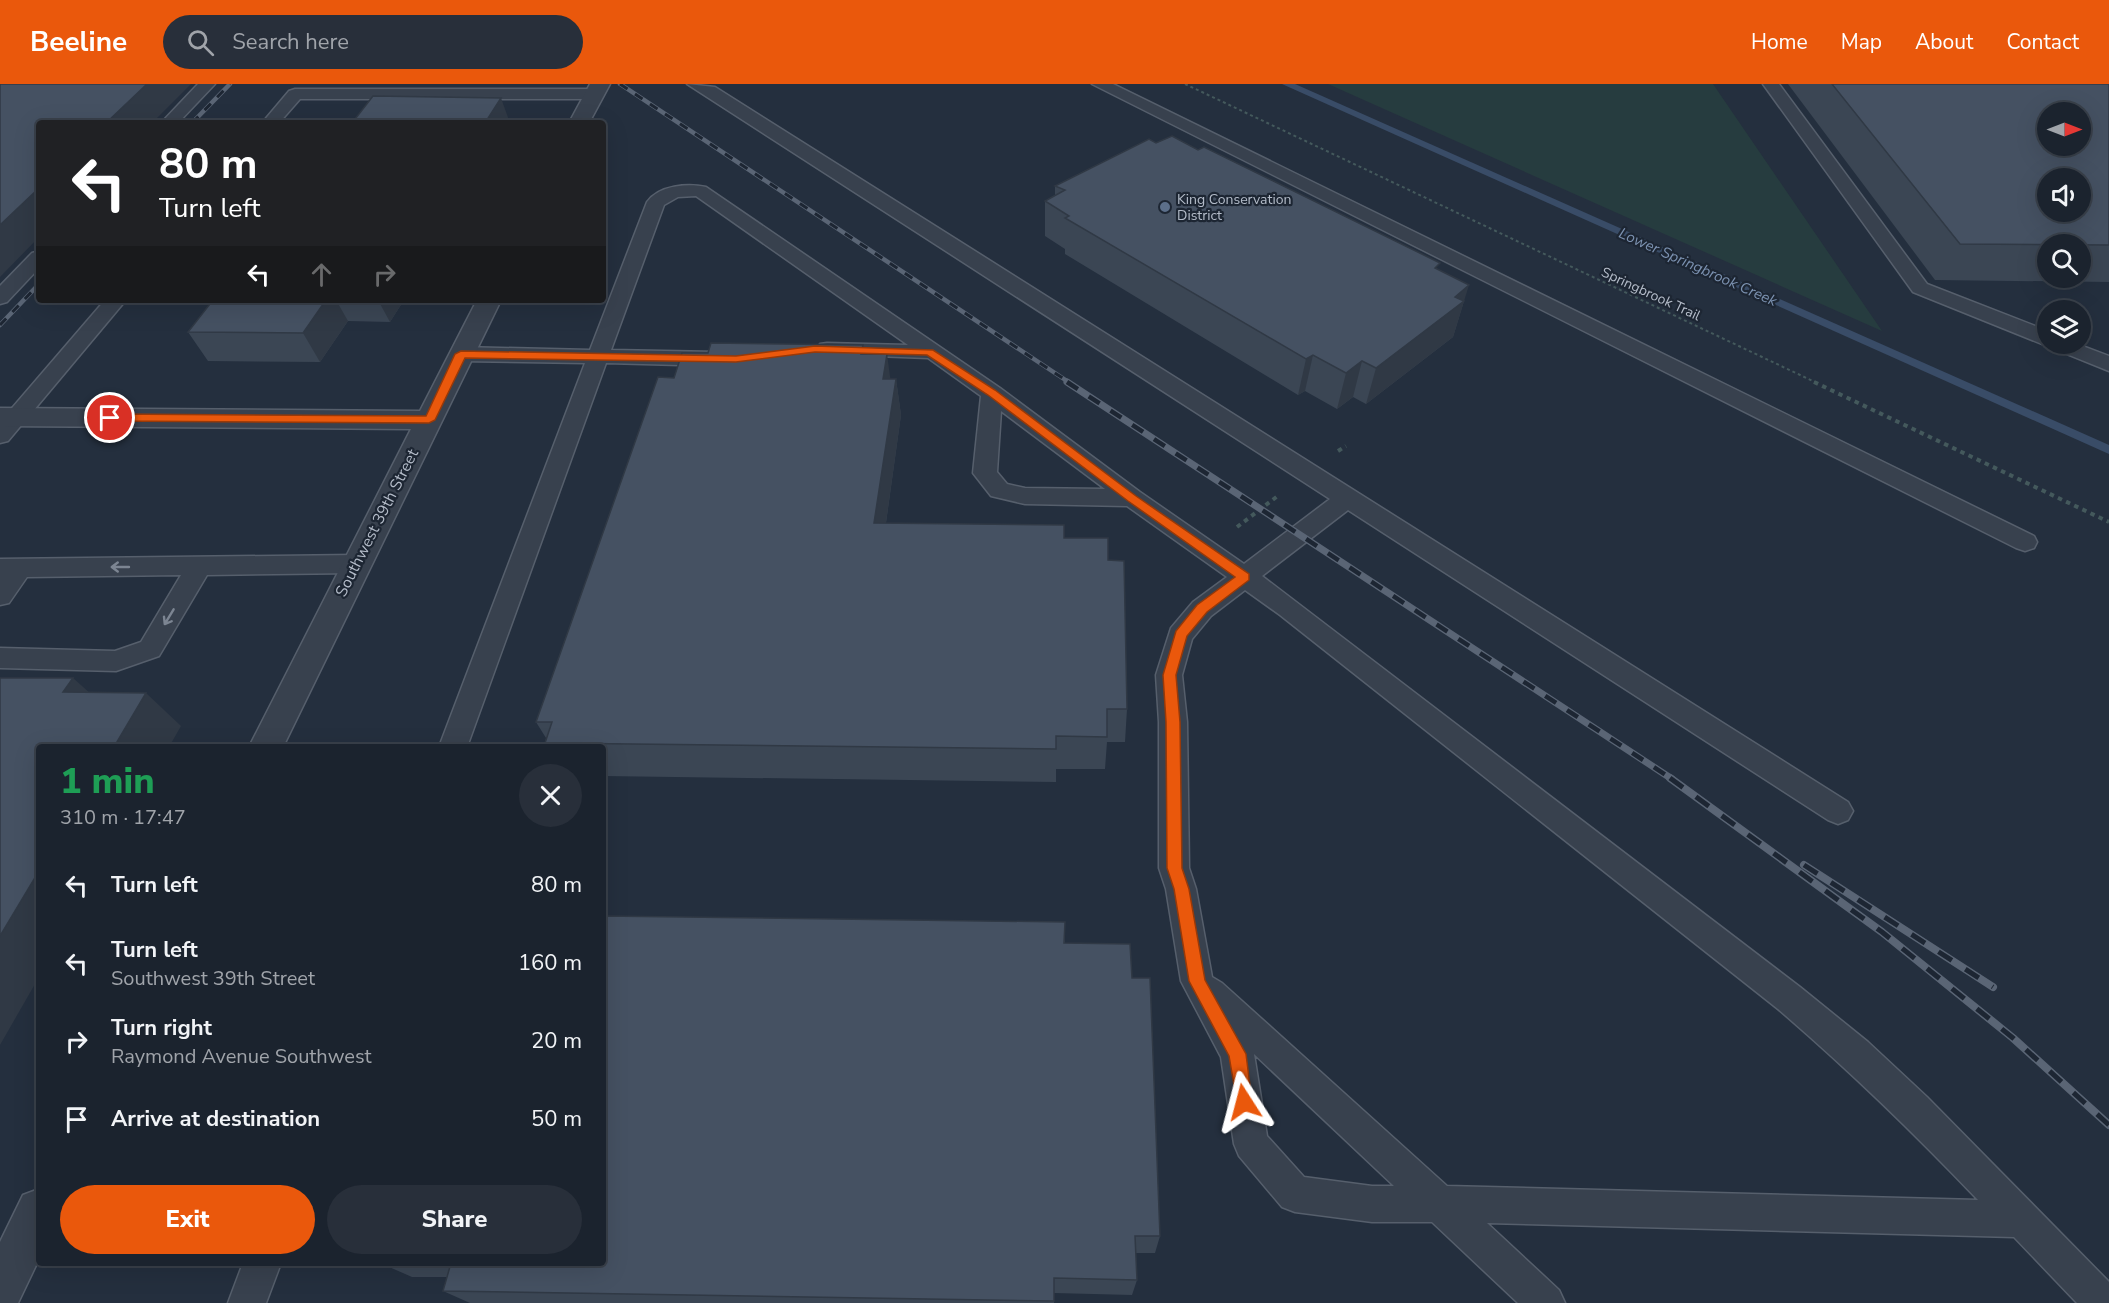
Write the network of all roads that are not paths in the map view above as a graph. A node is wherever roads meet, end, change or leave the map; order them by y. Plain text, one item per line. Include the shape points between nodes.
1 (207, 84) edge
2 (694, 84) edge
3 (1100, 84) edge
4 (1771, 84) edge
5 (597, 89) edge
6 (172, 120) edge
7 (273, 120) edge
8 (581, 120) edge
9 (36, 260) edge
10 (0, 298) edge
11 (113, 303) edge
12 (487, 303) edge
13 (2037, 335) edge
14 (803, 350) edge
15 (929, 352) junction
16 (461, 354) junction
17 (2084, 354) edge
18 (599, 356) junction
19 (736, 359) edge
20 (2109, 364) edge
21 (992, 393) junction
22 (429, 420) junction
23 (6, 423) edge
24 (1132, 498) junction
25 (1347, 498) junction
26 (2025, 542) dead end
27 (356, 564) junction
28 (200, 567) junction
29 (10, 568) edge
30 (1244, 577) junction
31 (0, 596) edge
32 (0, 658) edge
33 (267, 744) edge
34 (454, 744) edge
35 (1838, 811) dead end
36 (1197, 981) junction
37 (1436, 1204) junction
38 (36, 1217) edge
39 (2022, 1219) junction
40 (261, 1266) edge
41 (0, 1291) edge
42 (247, 1303) edge
43 (1546, 1303) edge
44 (2103, 1303) edge

1 - 6 lane
2 - 25 lane via 710,90
3 - 26 lane
4 - 13 lane via 1920,288
5 - 7 lane via 295,94
5 - 8 street
9 - 10 lane
11 - 23 lane
12 - 16 street, Southwest 39th Street
14 - 15 lane
15 - 18 lane via 700,192 686,190 666,194 656,202
15 - 21 lane
16 - 18 lane
16 - 22 street, Southwest 39th Street
17 - 20 lane
18 - 19 lane
18 - 34 lane
21 - 24 lane
21 - 24 lane via 985,473 999,490 1025,496
22 - 23 street
22 - 27 street, Southwest 39th Street
24 - 30 lane
25 - 30 lane
25 - 35 lane
27 - 28 lane
27 - 33 street, Southwest 39th Street
28 -> 29 lane
28 -> 32 lane via 150,649 116,661
29 - 31 lane
30 - 36 lane via 1202,609 1180,635 1170,675 1174,868
30 - 39 lane via 1428,715 1790,998 1915,1108
36 - 37 lane via 1279,1053
36 - 37 lane via 1237,1054 1251,1144 1295,1194 1372,1204
37 - 39 lane
37 - 43 lane
38 - 41 street
39 - 44 lane
40 - 42 lane

